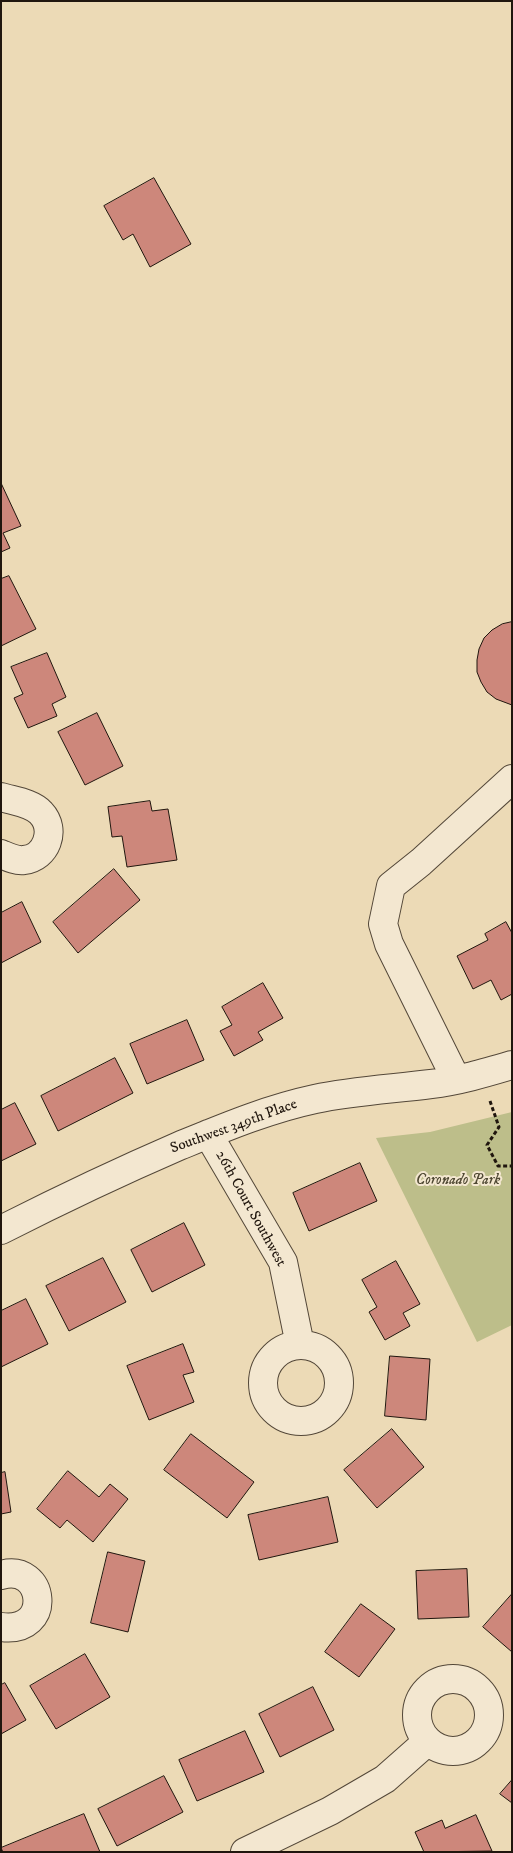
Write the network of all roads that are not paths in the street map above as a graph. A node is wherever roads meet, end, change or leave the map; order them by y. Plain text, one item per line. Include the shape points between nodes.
1 (512, 779) edge
2 (1, 797) edge
3 (1, 854) edge
4 (512, 1065) edge
5 (468, 1077) junction
6 (208, 1134) junction
7 (1, 1230) edge
8 (300, 1345) dead end
9 (1, 1575) edge
10 (1, 1627) edge
11 (428, 1741) dead end
12 (245, 1852) edge

1 - 5 street via 391,886 383,924 389,944
2 - 3 street via 40,812 47,821 49,832 48,843 33,858 22,861
4 - 5 street, Southwest 349th Place
5 - 6 street, Southwest 349th Place via 315,1099 272,1110
6 - 7 street, Southwest 349th Place via 132,1166
6 - 8 street, 26th Court Southwest via 283,1262
9 - 10 street via 9,1572 20,1574 36,1588 38,1599 32,1619 23,1626
11 - 12 street via 384,1779 330,1811

